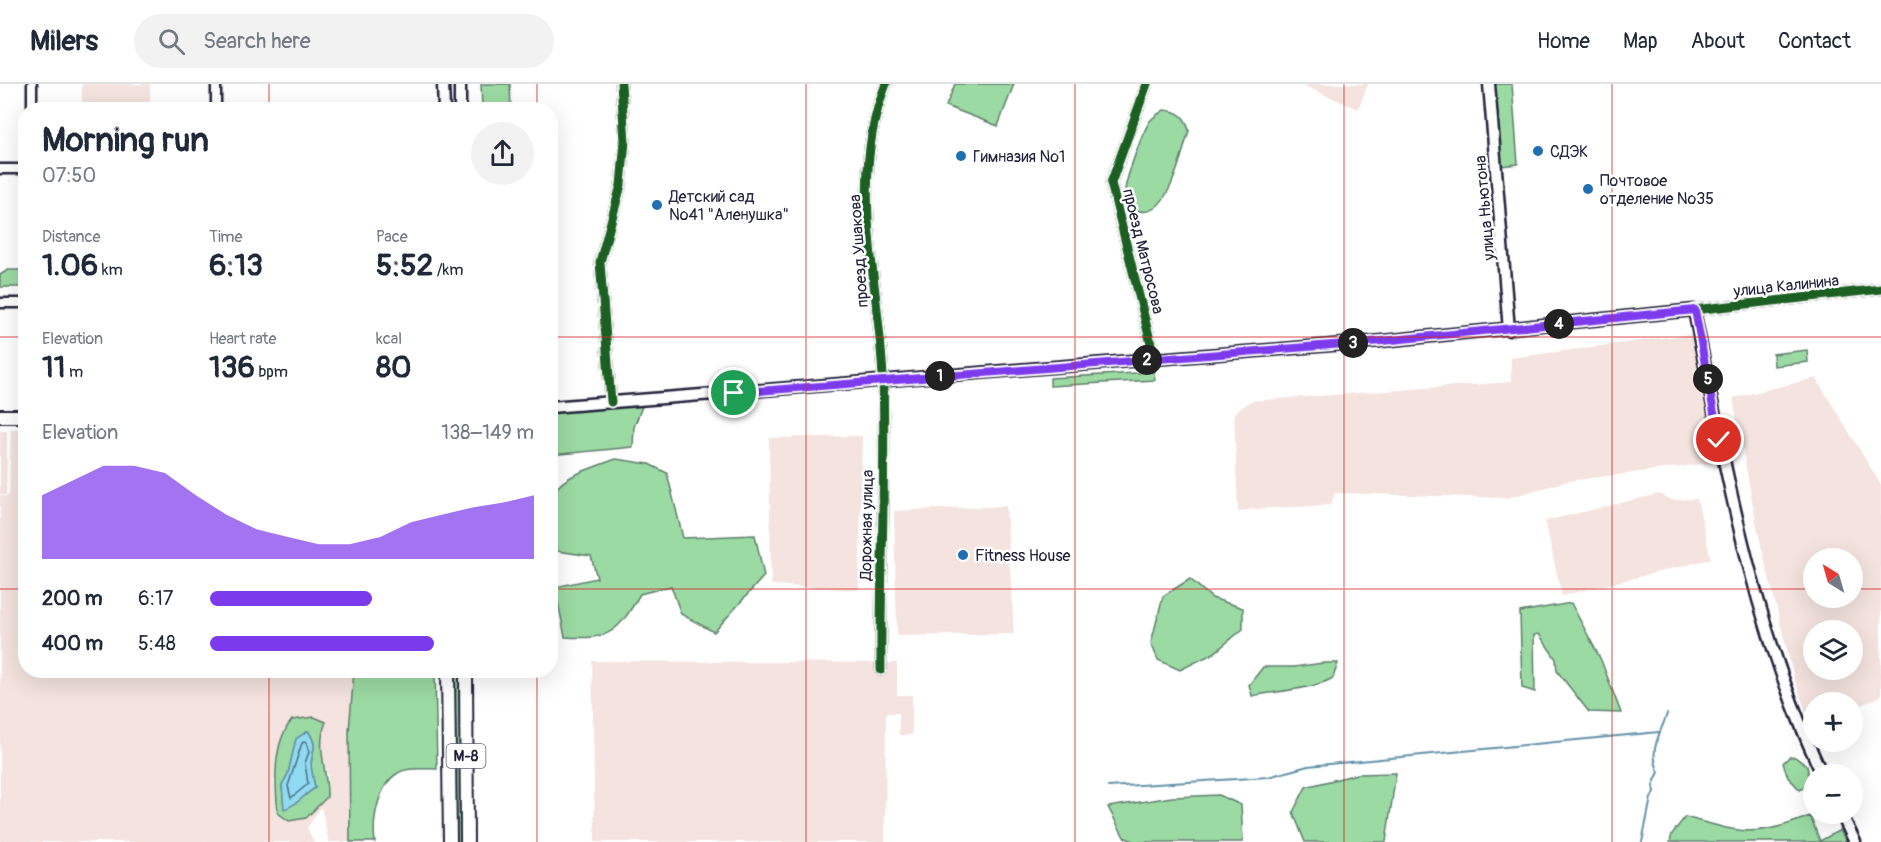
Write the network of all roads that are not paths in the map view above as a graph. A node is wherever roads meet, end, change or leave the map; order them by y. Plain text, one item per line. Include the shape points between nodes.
1 (32, 84) edge
2 (216, 84) edge
3 (443, 84) edge
4 (460, 84) edge
5 (621, 84) edge
6 (885, 84) edge
7 (1147, 84) edge
8 (1489, 84) edge
9 (32, 102) edge
10 (216, 102) edge
11 (444, 102) edge
12 (460, 102) edge
13 (0, 169) edge
14 (18, 169) edge
15 (1881, 289) edge
16 (0, 303) edge
17 (18, 303) edge
18 (1695, 310) junction
19 (1509, 330) junction
20 (1155, 360) junction
21 (883, 381) junction
22 (611, 402) junction
23 (558, 406) edge
24 (0, 416) edge
25 (18, 416) edge
26 (881, 670) dead end
27 (448, 678) edge
28 (466, 678) edge
29 (1818, 764) edge
30 (1846, 824) edge
31 (450, 842) edge
32 (467, 842) edge
33 (1855, 842) edge

1 - 9 street
2 - 10 street
3 - 11 main road
4 - 12 main road
5 - 22 street via 625,141 621,185 600,262
6 - 21 street, проезд Ушакова via 872,139 867,209
7 - 20 street, проезд Матросова via 1111,183
8 - 19 main road, улица Ньютона
13 - 14 street
15 - 18 street, улица Калинина
16 - 17 street
18 - 19 main road, улица Калинина
18 - 29 main road via 1743,547 1785,686
19 - 20 main road, улица Калинина
20 - 21 main road, улица Калинина
21 - 22 main road, улица Калинина
21 - 26 street, Дорожная улица
22 - 23 main road, улица Калинина
24 - 25 highway
27 - 31 highway, М-8
28 - 32 highway, М-8
30 - 33 main road

